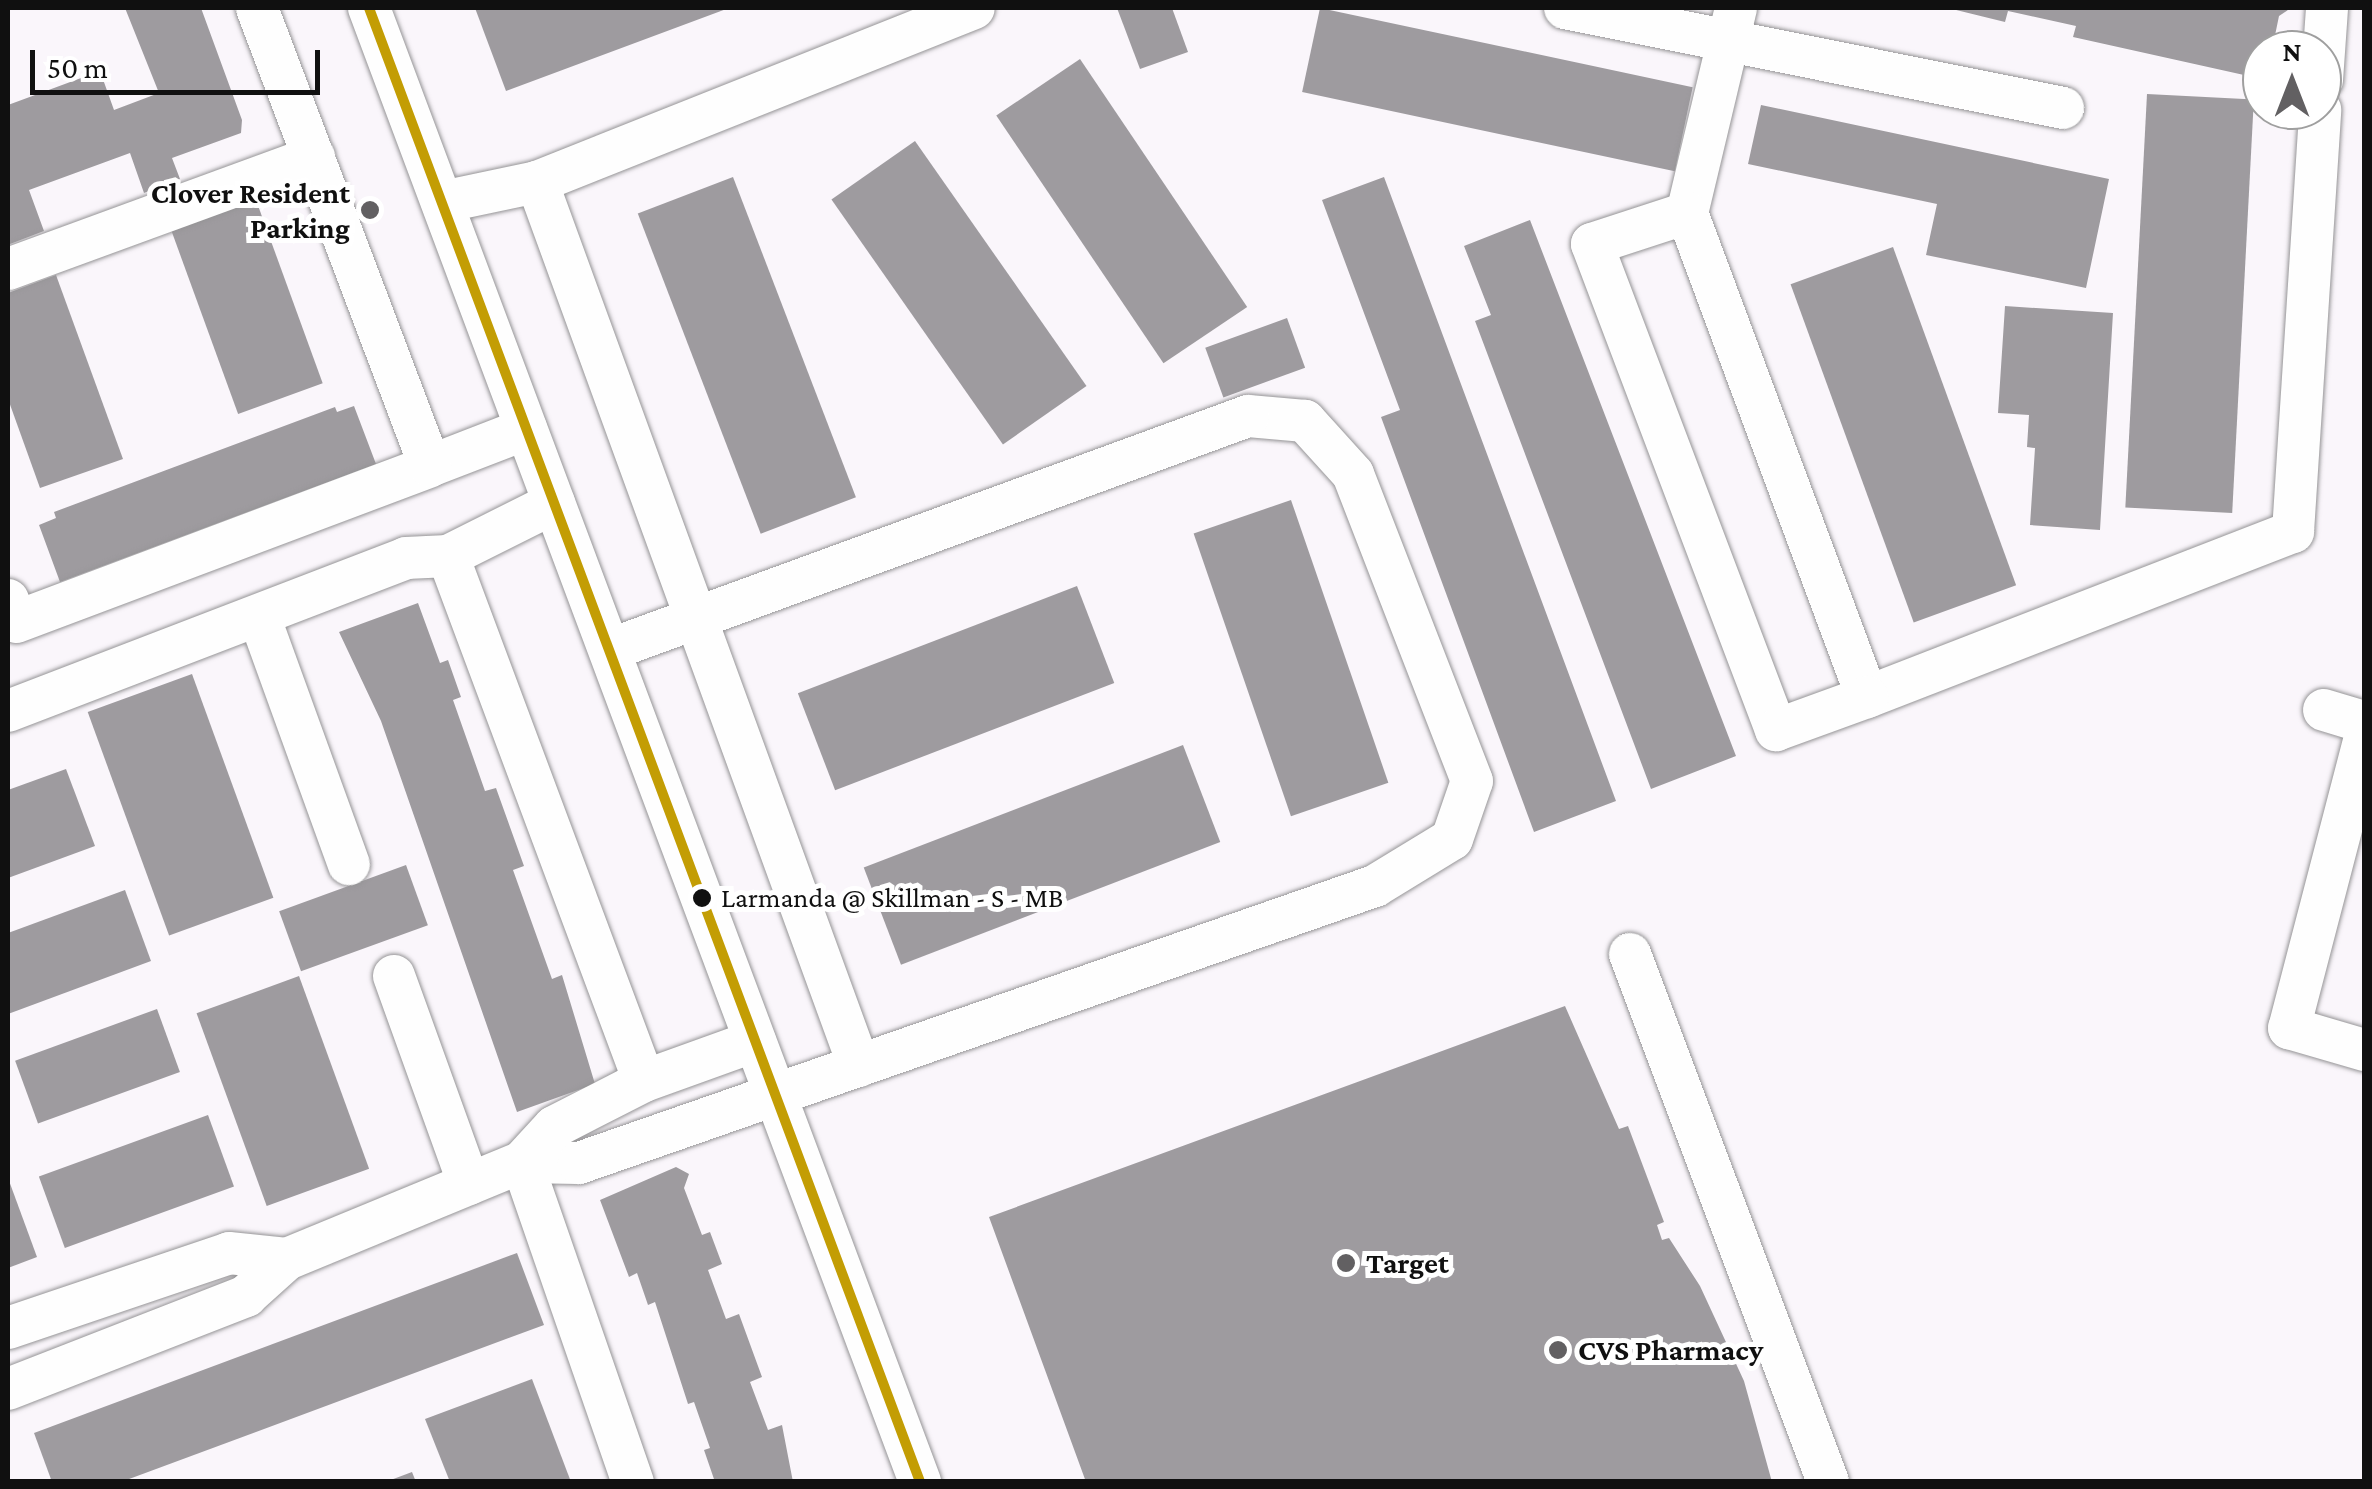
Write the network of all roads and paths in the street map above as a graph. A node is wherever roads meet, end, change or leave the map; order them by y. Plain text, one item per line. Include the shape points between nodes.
1 (257, 8) edge
2 (369, 8) edge
3 (974, 8) edge
4 (1565, 8) edge
5 (1732, 25) edge
6 (2062, 108) dead end
7 (2319, 130) edge
8 (314, 157) junction
9 (537, 182) junction
10 (442, 202) junction
11 (1687, 214) junction
12 (8, 270) edge
13 (526, 429) junction
14 (430, 466) junction
15 (554, 502) junction
16 (448, 556) junction
17 (10, 616) edge
18 (259, 616) junction
19 (691, 620) junction
20 (609, 650) junction
21 (1867, 697) junction
22 (2324, 710) dead end
23 (8, 711) edge
24 (2364, 722) edge
25 (2364, 741) edge
26 (349, 864) dead end
27 (1630, 954) dead end
28 (394, 976) dead end
29 (755, 1041) junction
30 (2364, 1050) edge
31 (858, 1066) junction
32 (644, 1081) junction
33 (775, 1094) junction
34 (522, 1162) junction
35 (469, 1184) junction
36 (287, 1259) junction
37 (8, 1328) edge
38 (8, 1388) edge
39 (634, 1482) edge
40 (920, 1482) edge
41 (1828, 1482) edge

1 - 8 street
2 - 10 street
3 - 9 street
4 - 5 street
5 - 6 street
5 - 11 street
7 - 21 street via 2292,532
8 - 12 street
8 - 14 street
9 - 10 street
9 - 19 street
10 - 13 street
11 - 21 street
11 - 21 street via 1592,244 1776,730
13 - 14 street
13 - 15 street
14 - 17 street
15 - 16 street
15 - 20 street
16 - 18 street via 406,558
16 - 32 street
18 - 23 street
18 - 26 street
19 - 20 street
19 - 31 street
19 - 31 street via 1248,416 1305,420 1353,474 1472,782 1452,839 1374,886
20 - 29 street
22 - 24 street
25 - 30 street via 2289,1028
27 - 41 street
28 - 35 street
29 - 32 street
29 - 33 street
31 - 33 street
32 - 34 street via 554,1128
33 - 34 street via 579,1163
33 - 40 street
34 - 35 street
34 - 39 street
35 - 36 street
36 - 37 street via 229,1253
36 - 38 street via 246,1296

